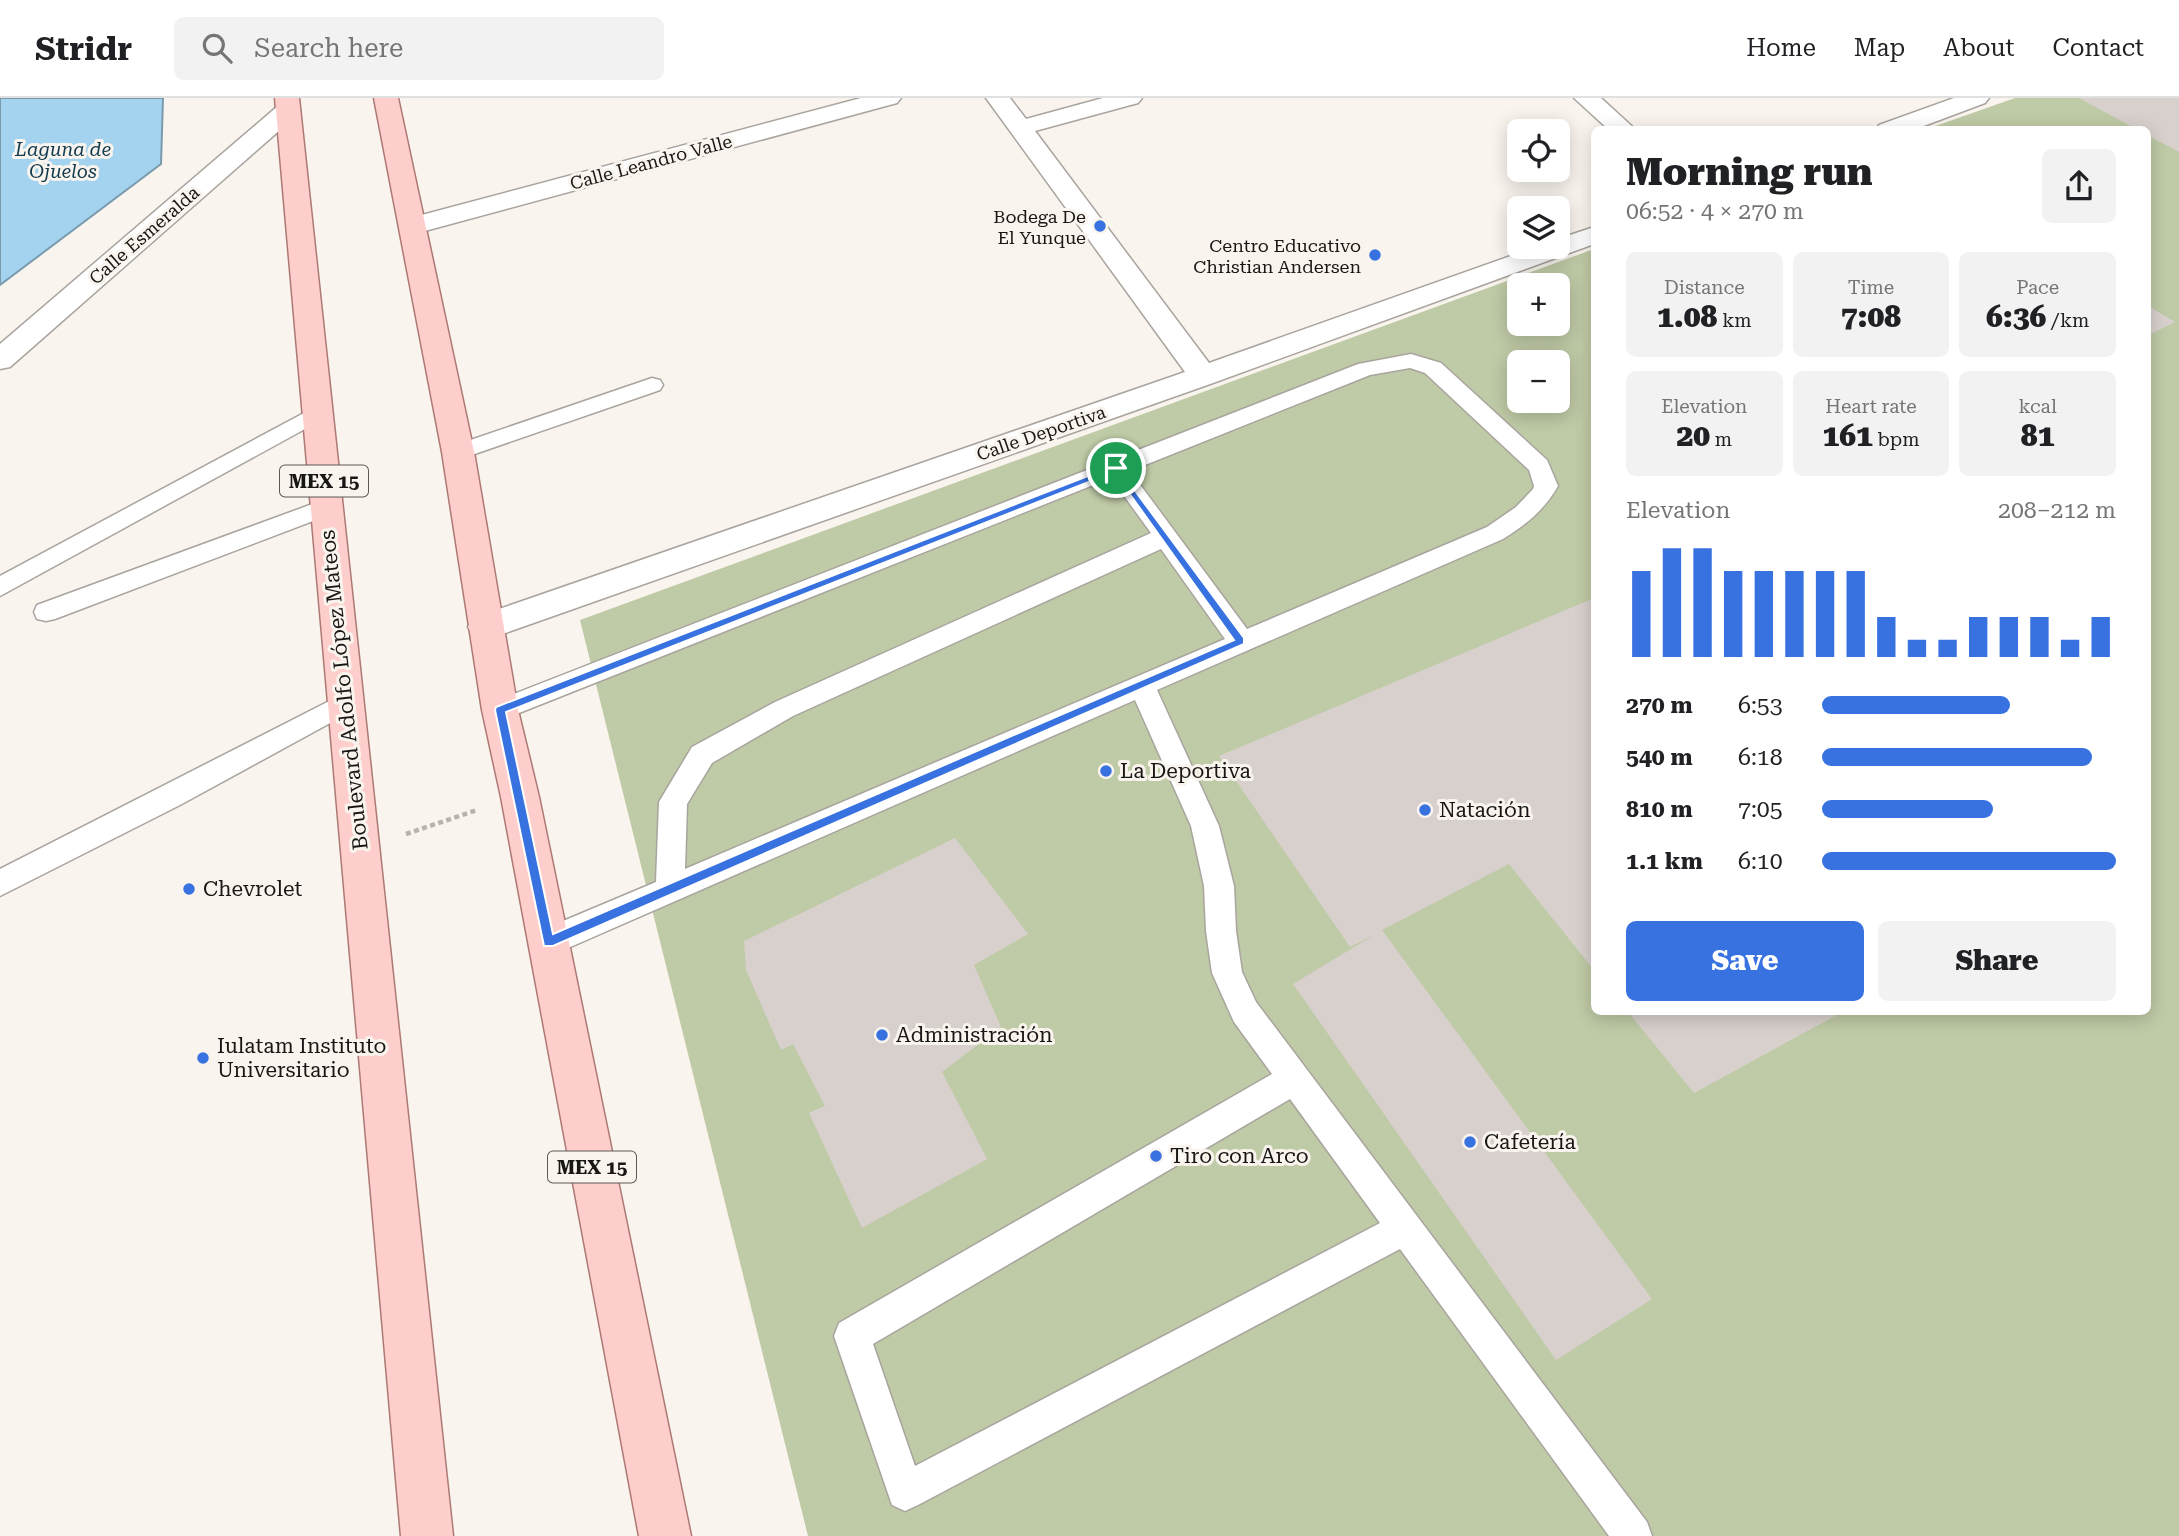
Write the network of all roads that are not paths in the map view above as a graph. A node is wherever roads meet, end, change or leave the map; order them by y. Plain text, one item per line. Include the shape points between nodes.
1 (386, 98) edge
2 (889, 98) edge
3 (998, 98) edge
4 (1130, 98) edge
5 (1586, 98) edge
6 (1977, 98) edge
7 (287, 104) edge
8 (1618, 126) edge
9 (1899, 126) edge
10 (1019, 128) junction
11 (412, 226) junction
12 (1591, 235) edge
13 (0, 360) edge
14 (1203, 376) junction
15 (652, 385) dead end
16 (317, 413) junction
17 (458, 452) junction
18 (1116, 468) junction
19 (326, 507) junction
20 (1167, 536) junction
21 (0, 587) edge
22 (46, 612) dead end
23 (485, 627) junction
24 (1241, 641) junction
25 (1141, 685) junction
26 (345, 703) junction
27 (500, 710) junction
28 (0, 883) edge
29 (670, 888) junction
30 (548, 942) junction
31 (1294, 1079) junction
32 (1405, 1228) junction
33 (427, 1536) edge
34 (665, 1536) edge
35 (1633, 1536) edge

1 - 11 main road, MEX 15
2 - 11 street, Calle Leandro Valle
3 - 10 street
4 - 10 street
5 - 8 street
6 - 9 street
7 - 13 street, Calle Esmeralda
7 - 16 main road, Boulevard Adolfo López Mateos / MEX 15
10 - 14 street
11 - 17 main road, MEX 15
12 - 14 street, Calle Deportiva
14 - 23 street, Calle Deportiva
15 - 17 lane
16 - 19 main road, Boulevard Adolfo López Mateos / MEX 15
16 - 21 lane
17 - 23 main road, MEX 15
18 - 20 lane
18 - 24 lane via 1366,369 1411,361 1433,369 1539,466 1546,486 1539,499 1495,533
18 - 27 lane
19 - 22 lane
19 - 26 main road, Boulevard Adolfo López Mateos / MEX 15
20 - 24 lane
20 - 29 lane via 784,709 702,755 673,802
23 - 27 main road, MEX 15
24 - 25 lane
25 - 29 lane
25 - 31 lane via 1205,826 1219,886 1227,973 1245,1012
26 - 28 lane
26 - 33 main road, Boulevard Adolfo López Mateos / MEX 15
27 - 30 main road, MEX 15 via 504,802
29 - 30 lane
30 - 34 main road, MEX 15
31 - 32 lane
31 - 32 lane via 852,1336 905,1492
32 - 35 lane

